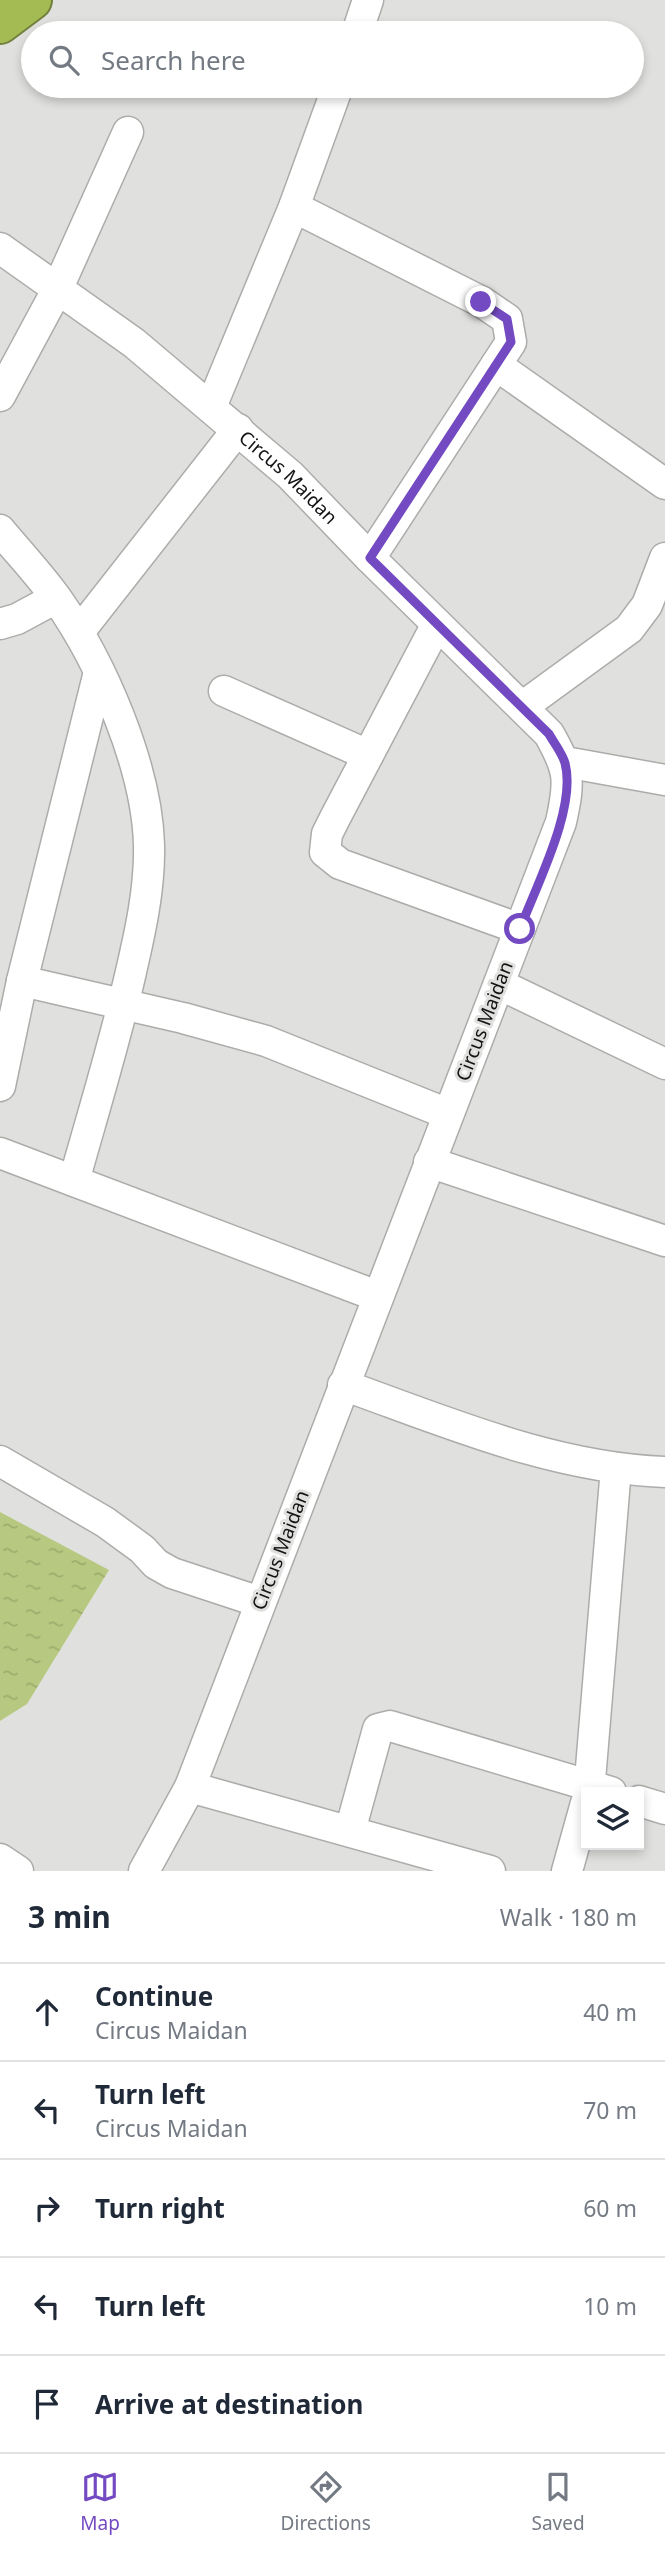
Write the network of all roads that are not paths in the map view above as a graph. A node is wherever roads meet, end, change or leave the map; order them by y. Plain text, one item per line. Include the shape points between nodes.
1 (32, 0) edge
2 (368, 0) edge
3 (361, 21) edge
4 (0, 24) edge
5 (334, 98) edge
6 (128, 132) dead end
7 (294, 207) junction
8 (0, 248) edge
9 (57, 290) junction
10 (496, 365) junction
11 (0, 396) edge
12 (211, 407) junction
13 (238, 429) junction
14 (665, 484) edge
15 (0, 530) edge
16 (370, 558) junction
17 (665, 558) edge
18 (56, 598) junction
19 (0, 624) edge
20 (437, 624) junction
21 (79, 632) junction
22 (99, 672) junction
23 (224, 691) dead end
24 (522, 707) junction
25 (368, 755) junction
26 (565, 762) junction
27 (665, 780) edge
28 (520, 929) junction
29 (22, 981) junction
30 (499, 984) junction
31 (123, 1006) junction
32 (665, 1064) edge
33 (0, 1086) edge
34 (448, 1114) junction
35 (0, 1153) edge
36 (429, 1162) junction
37 (74, 1181) junction
38 (665, 1241) edge
39 (377, 1296) junction
40 (343, 1385) junction
41 (0, 1461) edge
42 (616, 1468) junction
43 (665, 1472) edge
44 (260, 1602) junction
45 (190, 1787) junction
46 (594, 1787) edge
47 (581, 1789) edge
48 (644, 1803) edge
49 (665, 1809) edge
50 (581, 1831) edge
51 (350, 1832) junction
52 (0, 1859) edge
53 (18, 1871) edge
54 (144, 1871) edge
55 (491, 1871) edge
56 (567, 1871) edge

1 - 4 highway
2 - 3 street
5 - 7 street
6 - 9 street
7 - 10 street via 507,319 511,342
7 - 12 street
8 - 9 street, Circus Maidan
9 - 11 street
9 - 12 street, Circus Maidan via 134,343
10 - 14 street
10 - 16 street
12 - 13 street, Circus Maidan
13 - 16 street, Circus Maidan
13 - 21 street
15 - 18 street
16 - 20 street, Circus Maidan
17 - 24 street via 647,605 629,629
18 - 19 street
18 - 21 street
20 - 24 street, Circus Maidan
20 - 25 street
21 - 22 street
22 - 29 street
22 - 31 street via 124,728 149,843 142,921
23 - 25 street
24 - 26 street, Circus Maidan via 549,734
25 - 28 street via 327,834 325,852 340,864
26 - 27 street
26 - 28 street, Circus Maidan via 568,793 561,822
28 - 30 street, Circus Maidan
29 - 31 street
29 - 33 street
30 - 32 street
30 - 34 street, Circus Maidan
31 - 34 street via 266,1041
31 - 37 street
34 - 36 street, Circus Maidan
35 - 37 street
36 - 38 street
36 - 39 street, Circus Maidan
37 - 39 street
39 - 40 street, Circus Maidan
40 - 42 street via 493,1438
40 - 44 street, Circus Maidan
41 - 44 street via 105,1522 172,1573
42 - 43 street
42 - 46 street
44 - 45 street, Circus Maidan
45 - 51 street
45 - 54 street, Circus Maidan
47 - 51 street via 390,1726 378,1729
48 - 49 street
50 - 56 street
51 - 55 street
52 - 53 street

